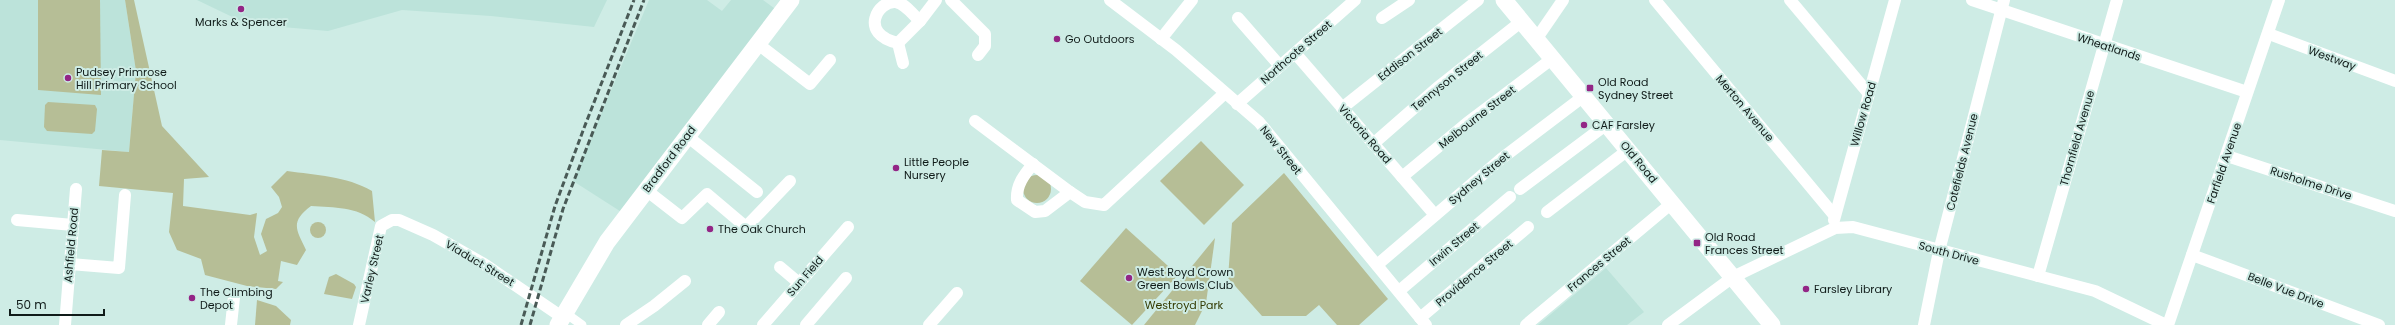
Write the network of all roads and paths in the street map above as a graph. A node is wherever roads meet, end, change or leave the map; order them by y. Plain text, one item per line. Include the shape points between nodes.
1 (936, 0) edge
2 (951, 0) edge
3 (1192, 0) edge
4 (1355, 0) edge
5 (1409, 0) edge
6 (1478, 0) edge
7 (1504, 0) edge
8 (1563, 0) edge
9 (1655, 0) edge
10 (1790, 0) edge
11 (1895, 0) edge
12 (1972, 0) edge
13 (2117, 0) edge
14 (2279, 0) edge
15 (1113, 1) edge
16 (785, 2) edge
17 (2002, 6) edge
18 (1238, 18) dead end
19 (1382, 18) dead end
20 (920, 21) junction
21 (1522, 21) junction
22 (2268, 34) junction
23 (1537, 38) junction
24 (1161, 39) junction
25 (898, 43) junction
26 (758, 44) junction
27 (2103, 45) junction
28 (1295, 53) junction
29 (978, 55) dead end
30 (1553, 58) junction
31 (830, 60) dead end
32 (904, 63) dead end
33 (1280, 66) junction
34 (2395, 81) edge
35 (2248, 92) junction
36 (1225, 93) junction
37 (1869, 94) junction
38 (1584, 96) junction
39 (1237, 104) junction
40 (1342, 108) junction
41 (975, 121) dead end
42 (1607, 124) junction
43 (687, 136) junction
44 (1373, 144) junction
45 (1628, 150) junction
46 (2227, 156) junction
47 (1033, 164) junction
48 (1402, 177) junction
49 (790, 181) dead end
50 (76, 189) dead end
51 (646, 190) junction
52 (757, 192) dead end
53 (1070, 192) junction
54 (125, 195) dead end
55 (1672, 203) junction
56 (2395, 211) edge
57 (1547, 212) dead end
58 (1435, 215) junction
59 (1834, 215) junction
60 (17, 220) dead end
61 (392, 220) joint
62 (73, 225) junction
63 (848, 227) dead end
64 (1528, 227) dead end
65 (1835, 228) junction
66 (1939, 251) junction
67 (2192, 255) junction
68 (70, 264) junction
69 (1377, 265) junction
70 (780, 267) dead end
71 (2038, 276) junction
72 (1734, 277) junction
73 (846, 278) dead end
74 (685, 281) dead end
75 (799, 283) junction
76 (1399, 291) junction
77 (957, 293) dead end
78 (234, 297) dead end
79 (719, 312) dead end
80 (562, 318) edge
81 (1424, 321) edge
82 (64, 325) edge
83 (231, 325) edge
84 (359, 325) edge
85 (582, 325) edge
86 (626, 325) edge
87 (708, 325) edge
88 (763, 325) edge
89 (806, 325) edge
90 (929, 325) edge
91 (1526, 325) edge
92 (1668, 325) edge
93 (1772, 325) edge
94 (1924, 325) edge
95 (2167, 325) edge
96 (2379, 325) edge

1 - 20 street
2 - 29 street via 985,34 985,46
3 - 24 street
4 - 28 street, Northcote Street
5 - 19 street
6 - 40 street, Eddison Street
7 - 21 main road, Old Road
8 - 23 street
9 - 59 street, Merton Avenue
10 - 37 street
11 - 37 street, Willow Road
12 - 17 street, Wheatlands
13 - 27 street, Thornfield Avenue
14 - 22 street, Farfield Avenue
15 - 24 street, New Street
16 - 26 main road, Bradford Road
17 - 27 street, Wheatlands
17 - 66 street, Cotefields Avenue
18 - 33 street
20 - 25 street
20 - 25 street via 907,7 896,2 888,3 880,9 875,17 875,27 887,40
21 - 23 main road, Old Road
21 - 44 street, Tennyson Street via 1437,88
22 - 34 street, Westway
22 - 35 street, Farfield Avenue
23 - 30 main road, Old Road
24 - 36 street, New Street
25 - 32 street
26 - 31 street via 810,84
26 - 43 main road, Bradford Road
27 - 35 street, Wheatlands
27 - 71 street, Thornfield Avenue
28 - 33 street, Northcote Street
28 - 40 street, Victoria Road
30 - 38 main road, Old Road
30 - 48 street, Melbourne Street via 1467,123
33 - 39 street, Northcote Street
35 - 46 street, Farfield Avenue
36 - 39 street, New Street
36 - 53 street via 1104,205 1085,202
37 - 59 street, Willow Road
38 - 42 main road, Old Road
38 - 58 street, Sydney Street via 1501,159
39 - 69 street, New Street via 1259,122
40 - 44 street, Victoria Road
41 - 47 street
42 - 45 main road, Old Road
42 - 76 street, Irwin Street via 1515,193
43 - 51 main road, Bradford Road
43 - 52 street
44 - 48 street, Victoria Road
45 - 55 main road, Old Road
45 - 57 street
46 - 56 street, Rusholme Drive
46 - 67 street, Farfield Avenue
47 - 53 street
47 - 53 street via 1022,178 1017,200 1035,212 1045,211
48 - 58 street, Victoria Road
49 - 51 street via 746,227 707,194 682,218
50 - 62 street, Ashfield Road
51 - 80 main road, Bradford Road via 606,242
54 - 68 street via 119,268
55 - 72 main road, Old Road
55 - 91 street, Frances Street
58 - 69 street, Sydney Street
59 - 65 street, Willow Road
60 - 62 street
61 - 80 street, Viaduct Street via 399,220 433,235 484,264
61 - 84 street, Varley Street via 381,226
62 - 68 street, Ashfield Road
63 - 75 street, Sun Field
64 - 81 street, Providence Street
65 - 66 street, South Drive via 1853,227
65 - 72 street, South Drive
66 - 71 street, South Drive
66 - 94 street, Cotefields Avenue
67 - 95 street, Farfield Avenue
67 - 96 street, Belle Vue Drive
68 - 82 street, Ashfield Road
69 - 76 street, New Street
70 - 75 street
71 - 95 street, South Drive via 2095,291
72 - 92 street, South Drive
72 - 93 main road, Old Road
73 - 89 street
74 - 86 street
75 - 88 street, Sun Field
76 - 81 street, New Street
77 - 90 street
78 - 83 street
79 - 87 street
80 - 85 street

